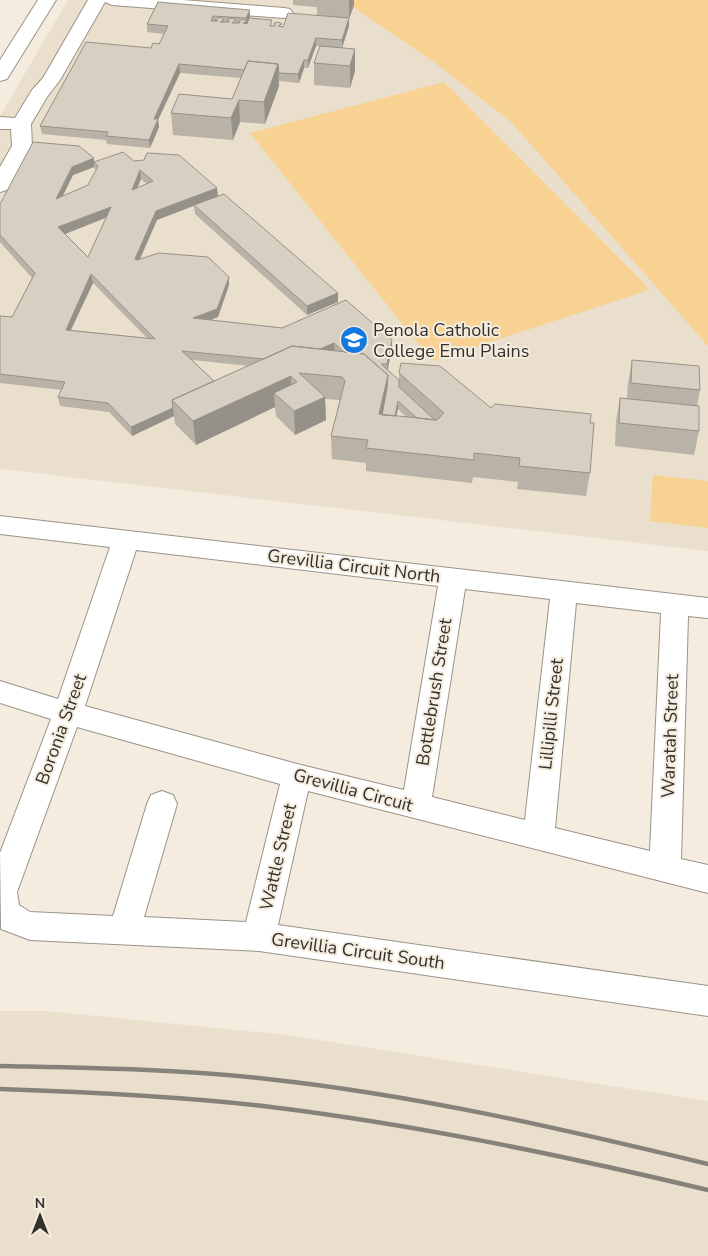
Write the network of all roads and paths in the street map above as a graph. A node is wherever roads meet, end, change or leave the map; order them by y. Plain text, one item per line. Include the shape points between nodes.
1 (47, 0) edge
2 (97, 0) edge
3 (112, 0) edge
4 (284, 13) dead end
5 (0, 75) edge
6 (0, 122) edge
7 (21, 124) junction
8 (0, 186) edge
9 (0, 525) edge
10 (126, 540) junction
11 (453, 578) junction
12 (564, 591) junction
13 (675, 604) junction
14 (708, 608) edge
15 (0, 692) edge
16 (68, 713) junction
17 (297, 776) junction
18 (162, 804) dead end
19 (416, 806) junction
20 (539, 837) junction
21 (664, 868) junction
22 (708, 879) edge
23 (9, 916) joint
24 (125, 929) junction
25 (259, 937) junction
26 (708, 1001) edge

1 - 5 street
2 - 7 street via 51,80
3 - 4 street
6 - 7 street
7 - 8 street via 22,146
9 - 10 street, Grevillia Circuit North
10 - 11 street, Grevillia Circuit North
10 - 16 street, Boronia Street
11 - 12 street, Grevillia Circuit North
11 - 19 street, Bottlebrush Street
12 - 13 street, Grevillia Circuit North
12 - 20 street, Lillipilli Street
13 - 14 street, Grevillia Circuit North
13 - 21 street, Waratah Street
15 - 16 street, Grevillia Circuit
16 - 17 street, Grevillia Circuit
16 - 23 street, Boronia Street via 1,892 2,910
17 - 19 street, Grevillia Circuit
17 - 25 street, Wattle Street
18 - 24 street
19 - 20 street, Grevillia Circuit
20 - 21 street, Grevillia Circuit
21 - 22 street, Grevillia Circuit
23 - 24 street, Grevillia Circuit South via 30,926
24 - 25 street, Grevillia Circuit South
25 - 26 street, Grevillia Circuit South

